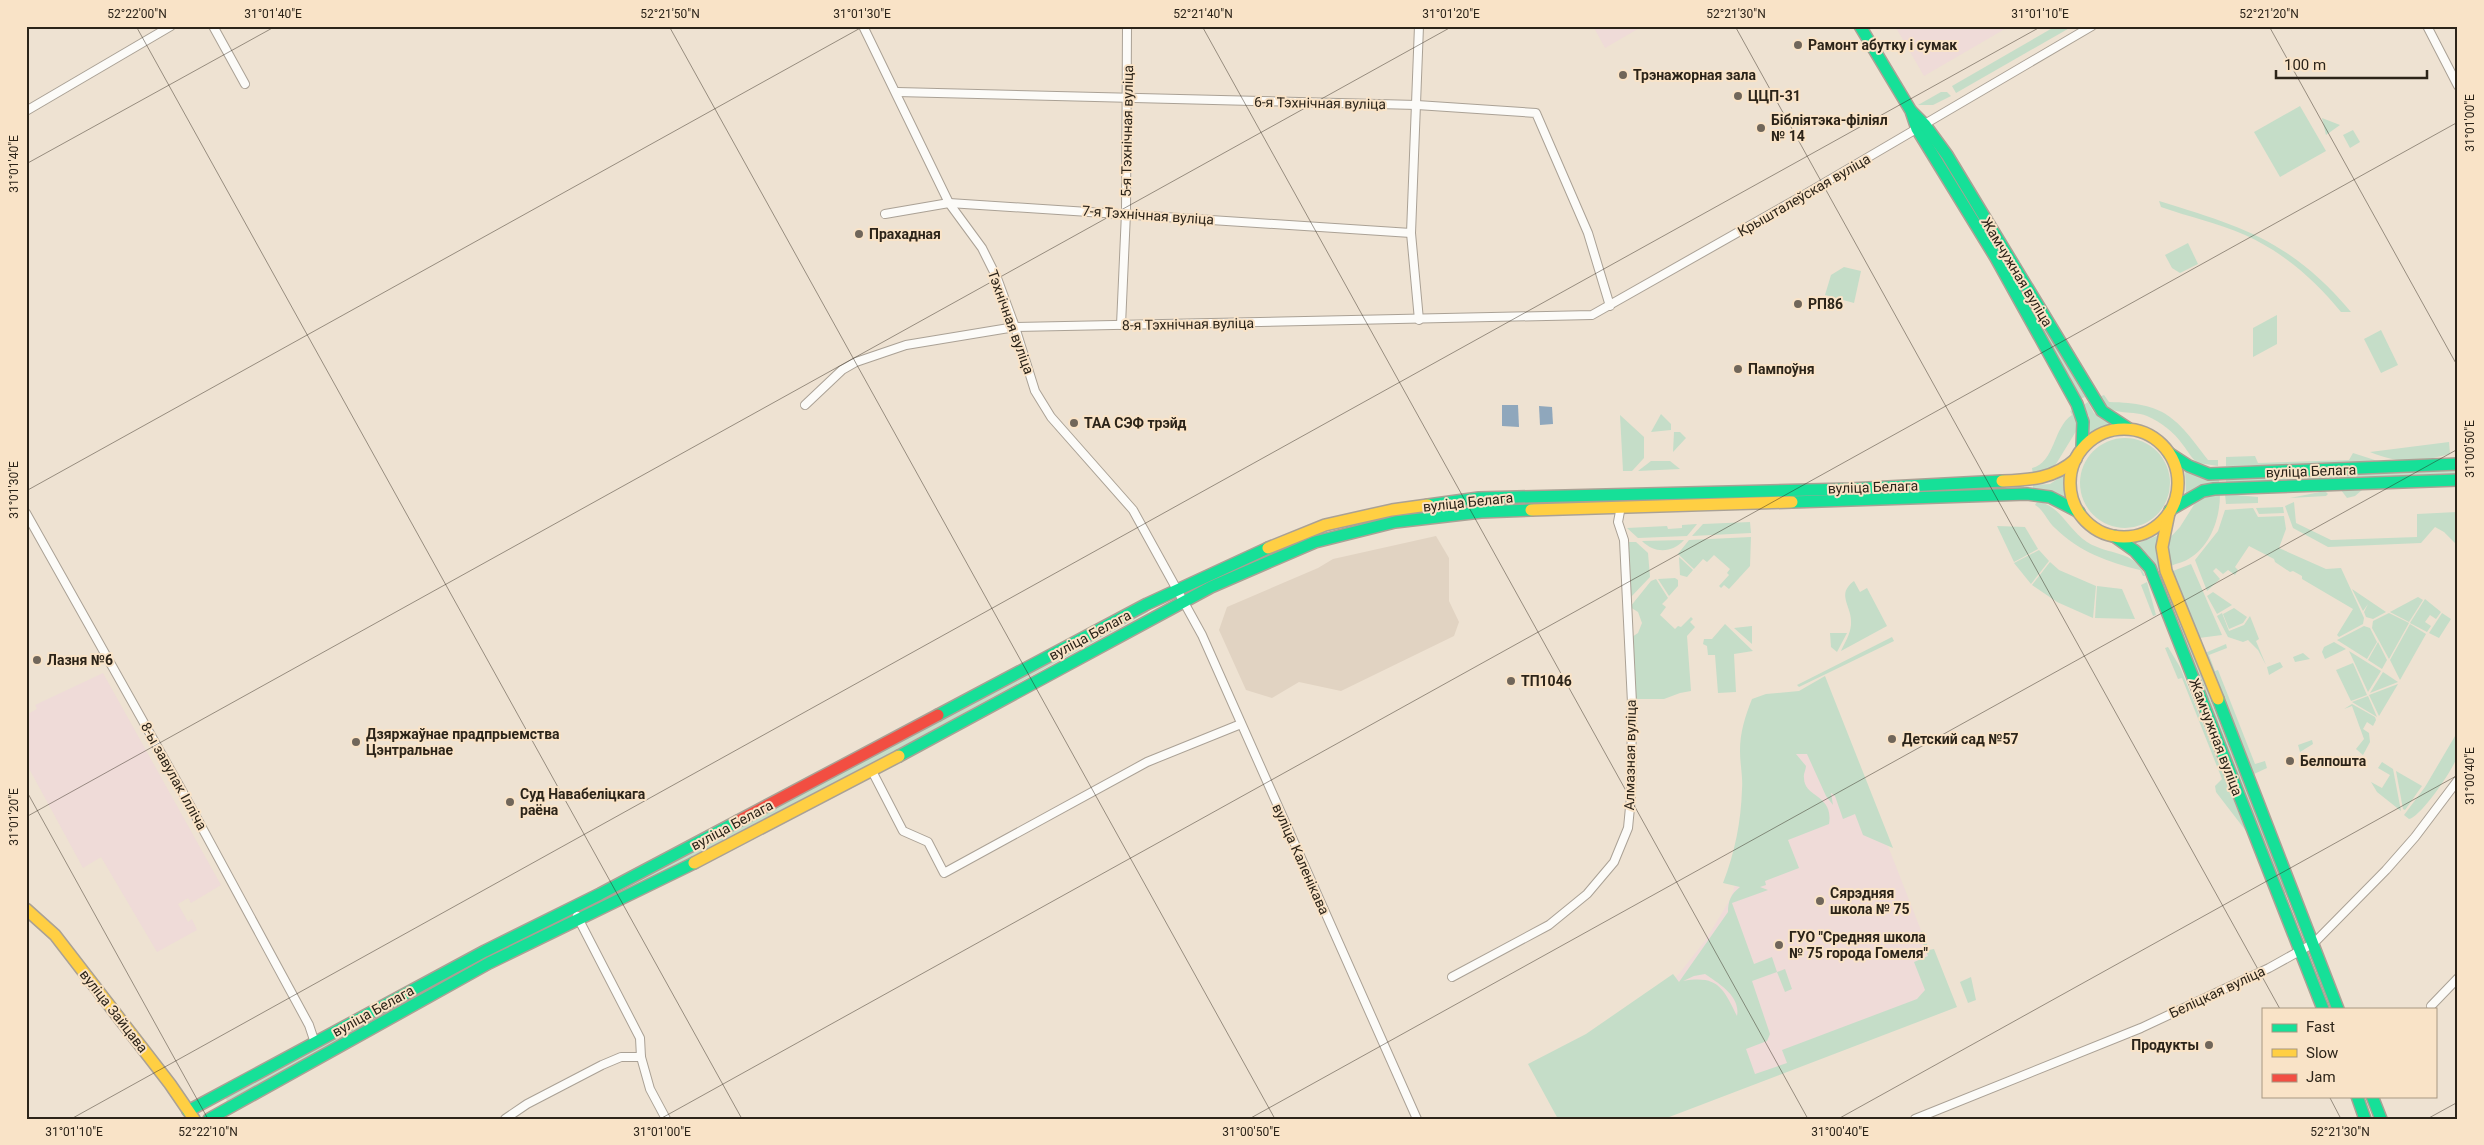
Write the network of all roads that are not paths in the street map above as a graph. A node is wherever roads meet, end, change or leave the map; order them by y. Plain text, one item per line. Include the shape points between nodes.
1 (171, 26) edge
2 (213, 26) edge
3 (863, 26) edge
4 (1127, 26) edge
5 (1419, 26) edge
6 (1860, 26) edge
7 (2092, 26) edge
8 (2427, 26) edge
9 (245, 84) dead end
10 (2458, 86) edge
11 (897, 92) junction
12 (1128, 99) junction
13 (1417, 105) junction
14 (26, 111) edge
15 (1921, 127) junction
16 (949, 203) junction
17 (1126, 213) junction
18 (884, 214) dead end
19 (1411, 233) junction
20 (1610, 306) junction
21 (1592, 315) joint
22 (1419, 320) junction
23 (1121, 325) junction
24 (1015, 327) junction
25 (805, 405) dead end
26 (2128, 428) junction
27 (2082, 446) junction
28 (2169, 453) junction
29 (2076, 459) junction
30 (2458, 464) edge
31 (2458, 480) edge
32 (1621, 506) junction
33 (2079, 512) junction
34 (2170, 512) junction
35 (26, 513) edge
36 (2114, 536) junction
37 (1177, 589) junction
38 (1184, 601) junction
39 (1241, 724) junction
40 (872, 771) junction
41 (2458, 780) edge
42 (573, 907) junction
43 (26, 909) edge
44 (579, 919) junction
45 (2314, 942) junction
46 (2299, 951) junction
47 (1452, 977) dead end
48 (2458, 978) edge
49 (2431, 1006) dead end
50 (2323, 1008) edge
51 (2338, 1008) edge
52 (315, 1043) junction
53 (641, 1057) junction
54 (2358, 1098) edge
55 (2373, 1098) edge
56 (191, 1115) edge
57 (209, 1119) edge
58 (505, 1119) edge
59 (666, 1119) edge
60 (1417, 1119) edge
61 (1916, 1119) edge
62 (2365, 1119) edge
63 (2381, 1119) edge

1 - 14 street
2 - 9 street
3 - 11 street, Тэхнічная вуліца
4 - 12 street, 5-я Тэхнічная вуліца
5 - 13 street
6 - 15 street, Жамчужная вуліца
7 - 15 street, Крышталеўская вуліца
8 - 10 street
11 - 12 street, 6-я Тэхнічная вуліца
11 - 16 street, Тэхнічная вуліца
12 - 13 street, 6-я Тэхнічная вуліца
12 - 17 street, 5-я Тэхнічная вуліца
13 - 19 street
13 - 20 street, 6-я Тэхнічная вуліца via 1536,113 1588,233
15 - 20 street, Крышталеўская вуліца
15 - 26 street, Жамчужная вуліца via 1947,155 2102,411
15 - 27 street, Жамчужная вуліца via 2077,404 2083,422
16 - 17 street, 7-я Тэхнічная вуліца
16 - 18 street, 7-я Тэхнічная вуліца
16 - 24 street, Тэхнічная вуліца via 982,248
17 - 19 street, 7-я Тэхнічная вуліца
17 - 23 street, 5-я Тэхнічная вуліца
19 - 22 street
20 - 21 street, Крышталеўская вуліца
21 - 22 street, 8-я Тэхнічная вуліца
22 - 23 street, 8-я Тэхнічная вуліца
23 - 24 street, 8-я Тэхнічная вуліца
24 - 25 street, 8-я Тэхнічная вуліца via 906,345 856,362 842,370
24 - 37 street, Тэхнічная вуліца via 1035,391 1051,417 1133,510
26 - 27 street via 2108,431
26 - 28 street via 2155,439
27 - 29 street
28 - 30 street, вуліца Белага via 2209,474
28 - 34 street via 2176,467 2178,486
29 - 33 street via 2071,490
29 - 37 street, вуліца Белага via 2048,478 2026,480 1850,489 1497,498 1392,510 1287,539
31 - 34 street, вуліца Белага via 2214,489 2204,491
32 - 33 street, вуліца Белага via 2027,494 2050,497
32 - 38 street, вуліца Белага via 1481,512 1395,522 1314,542
32 - 47 street, Алмазная вуліца via 1618,522 1624,540 1632,703 1628,828 1614,862 1587,894 1549,925
33 - 36 street via 2093,527
34 - 36 street via 2151,530 2133,536
34 - 45 street, Жамчужная вуліца via 2162,547 2166,571
35 - 52 street, 8-ы завулак Ілліча via 180,787 309,1025
36 - 46 street, Жамчужная вуліца via 2136,551 2150,568
37 - 38 street, Тэхнічная вуліца
37 - 42 street, вуліца Белага
38 - 39 street, вуліца Каленікава
38 - 40 street, вуліца Белага
39 - 40 street via 1147,762 944,873 928,842 908,834 898,824
39 - 60 street, вуліца Каленікава
40 - 44 street, вуліца Белага
41 - 45 street, Беліцкая вуліца via 2386,870
42 - 44 street
42 - 52 street, вуліца Белага via 485,950
43 - 56 street, вуліца Зайцава via 55,935
44 - 53 street via 640,1038
44 - 57 street, вуліца Белага via 489,963
45 - 46 street, Беліцкая вуліца
45 - 51 street, Жамчужная вуліца
46 - 50 street, Жамчужная вуліца
46 - 61 street, Беліцкая вуліца via 2142,1028
48 - 49 street
52 - 56 street, вуліца Белага
53 - 58 street via 621,1057 602,1065
53 - 59 street via 650,1089
54 - 62 street
55 - 63 street

